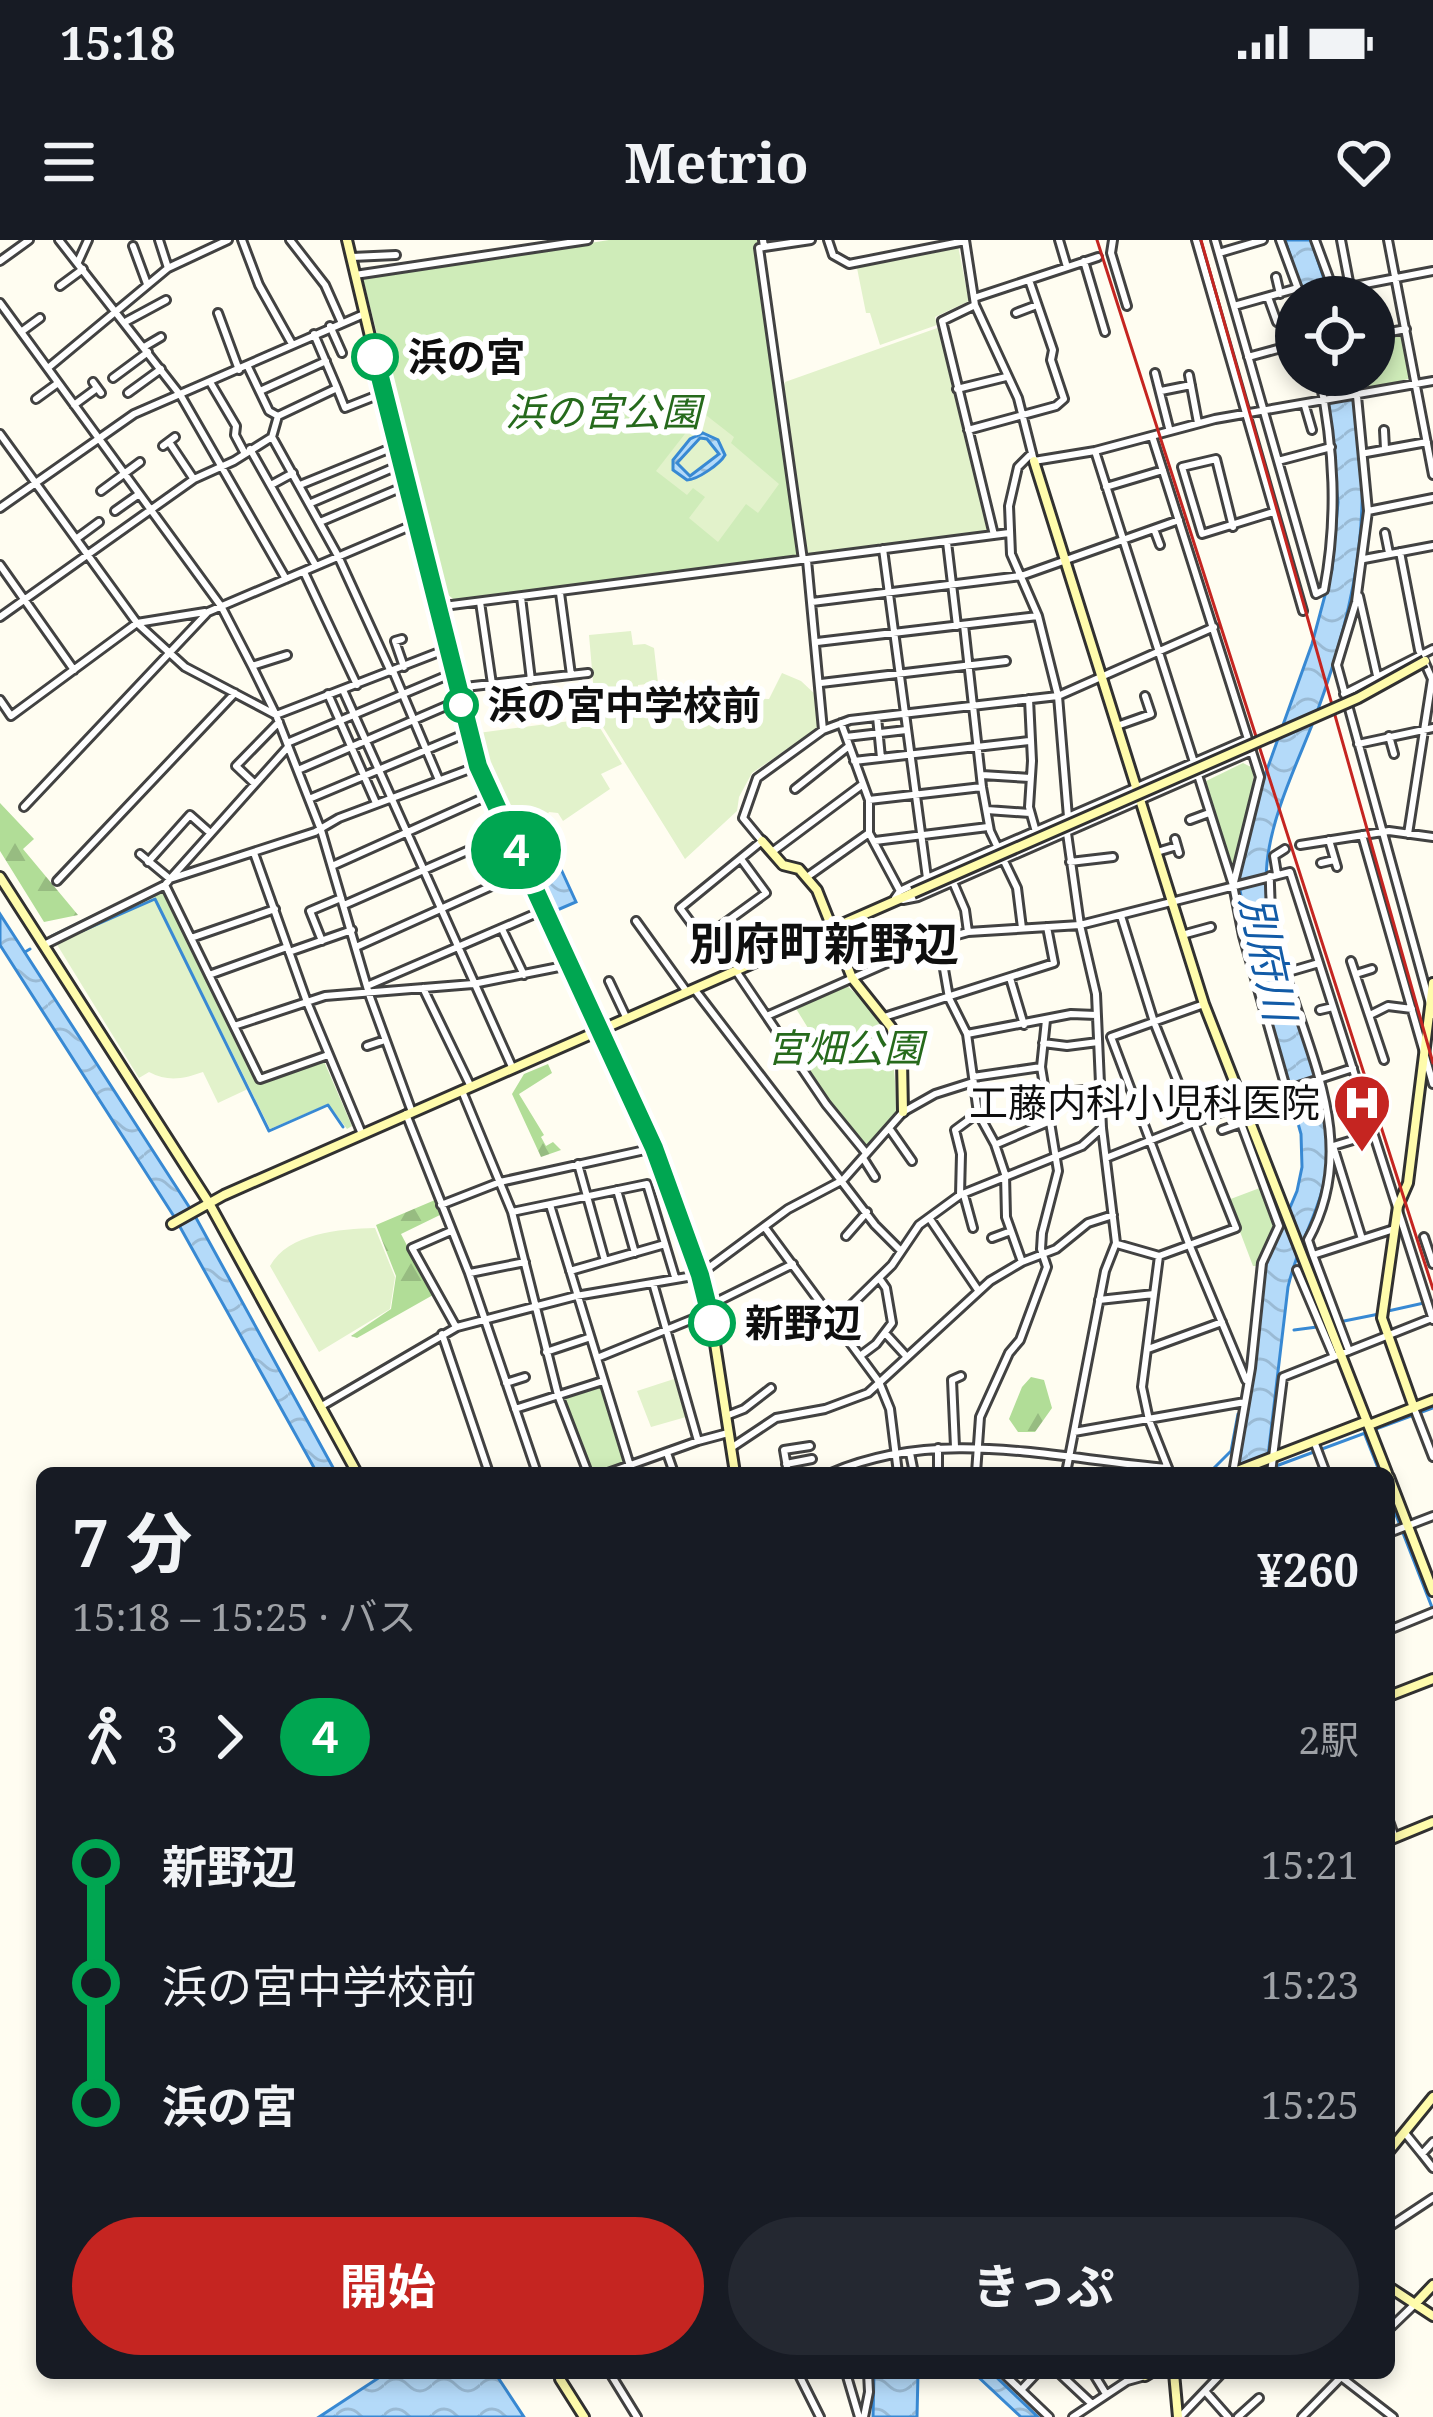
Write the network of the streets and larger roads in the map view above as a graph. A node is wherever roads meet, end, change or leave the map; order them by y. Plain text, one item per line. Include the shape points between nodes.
1 (29, 240) edge
2 (59, 240) edge
3 (88, 240) edge
4 (159, 240) edge
5 (228, 240) edge
6 (242, 240) edge
7 (290, 240) edge
8 (587, 240) edge
9 (811, 240) edge
10 (828, 240) edge
11 (966, 240) edge
12 (1059, 240) edge
13 (1113, 240) edge
14 (1196, 240) edge
15 (1216, 240) edge
16 (1263, 240) edge
17 (1280, 240) edge
18 (1315, 240) edge
19 (1342, 240) edge
20 (1388, 240) edge
21 (347, 241) edge
22 (763, 243) edge
23 (212, 244) edge
24 (133, 246) dead end
25 (1219, 253) junction
26 (396, 255) dead end
27 (351, 257) junction
28 (1098, 257) dead end
29 (0, 261) edge
30 (1084, 261) junction
31 (1067, 267) junction
32 (81, 268) junction
33 (168, 268) junction
34 (1433, 271) edge
35 (355, 275) junction
36 (1293, 276) edge
37 (1328, 276) edge
38 (1348, 276) edge
39 (1396, 278) junction
40 (1029, 280) junction
41 (147, 284) junction
42 (60, 286) dead end
43 (1275, 295) edge
44 (1268, 297) junction
45 (160, 301) dead end
46 (974, 302) junction
47 (0, 303) edge
48 (1037, 305) junction
49 (1127, 306) dead end
50 (1234, 306) junction
51 (118, 311) junction
52 (218, 313) dead end
53 (1016, 313) dead end
54 (364, 314) junction
55 (1275, 316) edge
56 (40, 318) dead end
57 (126, 321) junction
58 (341, 321) junction
59 (330, 326) junction
60 (1406, 329) junction
61 (1395, 331) edge
62 (21, 332) junction
63 (1105, 332) dead end
64 (314, 334) junction
65 (161, 337) dead end
66 (292, 345) junction
67 (1275, 350) edge
68 (146, 351) junction
69 (342, 353) dead end
70 (1248, 357) junction
71 (326, 362) junction
72 (48, 368) junction
73 (243, 368) junction
74 (160, 370) junction
75 (1155, 373) dead end
76 (1189, 375) dead end
77 (1006, 377) junction
78 (113, 378) dead end
79 (1433, 381) edge
80 (58, 382) junction
81 (210, 382) junction
82 (1417, 384) junction
83 (1191, 385) junction
84 (97, 388) dead end
85 (337, 388) junction
86 (1395, 388) edge
87 (957, 389) junction
88 (260, 391) junction
89 (1161, 392) junction
90 (128, 393) dead end
91 (383, 393) junction
92 (179, 396) junction
93 (1323, 396) edge
94 (1355, 396) edge
95 (1360, 396) edge
96 (37, 399) dead end
97 (1324, 402) junction
98 (74, 404) junction
99 (1305, 406) junction
100 (1264, 413) junction
101 (1246, 415) junction
102 (278, 416) junction
103 (1023, 416) junction
104 (1198, 423) junction
105 (1169, 429) junction
106 (968, 430) junction
107 (1312, 430) dead end
108 (1384, 430) dead end
109 (0, 434) edge
110 (1152, 435) junction
111 (272, 437) junction
112 (98, 438) junction
113 (169, 442) dead end
114 (1427, 442) junction
115 (395, 446) junction
116 (1331, 446) junction
117 (1385, 449) junction
118 (247, 450) junction
119 (1095, 451) junction
120 (1365, 453) junction
121 (1033, 457) junction
122 (1278, 461) junction
123 (140, 462) dead end
124 (400, 466) junction
125 (220, 469) junction
126 (1163, 470) junction
127 (293, 473) junction
128 (124, 474) junction
129 (1433, 475) edge
130 (194, 479) junction
131 (35, 483) junction
132 (271, 485) junction
133 (300, 485) junction
134 (405, 486) junction
135 (1106, 488) junction
136 (101, 491) dead end
137 (139, 494) junction
138 (1433, 498) edge
139 (311, 503) junction
140 (0, 508) edge
141 (1123, 508) dead end
142 (150, 510) junction
143 (115, 511) dead end
144 (1113, 511) junction
145 (1369, 511) junction
146 (1273, 512) junction
147 (1179, 520) junction
148 (99, 522) dead end
149 (320, 522) junction
150 (415, 524) junction
151 (1234, 527) junction
152 (1154, 529) junction
153 (1009, 533) junction
154 (1385, 533) dead end
155 (994, 535) junction
156 (76, 539) junction
157 (1122, 540) junction
158 (947, 542) junction
159 (1160, 545) dead end
160 (1433, 546) edge
161 (883, 549) junction
162 (1400, 552) junction
163 (88, 554) junction
164 (1390, 554) junction
165 (338, 556) junction
166 (1364, 559) junction
167 (805, 560) junction
168 (1066, 560) junction
169 (0, 565) edge
170 (316, 566) junction
171 (304, 572) junction
172 (1021, 576) junction
173 (286, 579) junction
174 (952, 585) junction
175 (889, 592) junction
176 (1358, 592) junction
177 (560, 593) junction
178 (520, 597) junction
179 (25, 600) junction
180 (480, 602) junction
181 (812, 602) junction
182 (221, 606) junction
183 (436, 607) junction
184 (1303, 611) dead end
185 (208, 612) junction
186 (1037, 616) junction
187 (0, 617) edge
188 (137, 623) junction
189 (960, 626) junction
190 (1214, 627) junction
191 (895, 634) junction
192 (401, 639) dead end
193 (817, 642) junction
194 (447, 649) junction
195 (1158, 653) junction
196 (170, 655) junction
197 (283, 655) dead end
198 (1428, 655) edge
199 (1006, 661) dead end
200 (969, 665) junction
201 (252, 666) junction
202 (404, 667) junction
203 (74, 670) junction
204 (392, 672) junction
205 (453, 673) junction
206 (588, 673) dead end
207 (900, 674) junction
208 (571, 675) junction
209 (1102, 678) junction
210 (531, 680) junction
211 (1378, 680) junction
212 (821, 682) junction
213 (492, 684) junction
214 (357, 685) junction
215 (457, 688) junction
216 (343, 690) junction
217 (235, 693) junction
218 (401, 693) junction
219 (328, 694) junction
220 (1344, 694) junction
221 (1058, 696) junction
222 (1145, 696) dead end
223 (0, 700) edge
224 (460, 700) junction
225 (1029, 700) junction
226 (975, 706) junction
227 (904, 714) junction
228 (354, 715) junction
229 (877, 717) junction
230 (277, 718) junction
231 (340, 720) junction
232 (413, 721) junction
233 (842, 723) junction
234 (1117, 726) junction
235 (1429, 728) edge
236 (823, 730) junction
237 (906, 730) junction
238 (469, 732) junction
239 (878, 734) junction
240 (1389, 736) junction
241 (1248, 739) junction
242 (364, 741) junction
243 (848, 741) junction
244 (1029, 741) junction
245 (1358, 744) junction
246 (288, 745) junction
247 (351, 746) junction
248 (979, 746) junction
249 (425, 749) junction
250 (1252, 751) junction
251 (1394, 754) dead end
252 (909, 755) junction
253 (880, 758) junction
254 (854, 761) junction
255 (1193, 763) junction
256 (478, 766) junction
257 (298, 770) junction
258 (377, 770) junction
259 (364, 776) junction
260 (982, 776) junction
261 (1197, 776) junction
262 (1030, 778) junction
263 (439, 780) junction
264 (254, 783) junction
265 (797, 784) dead end
266 (863, 784) junction
267 (982, 787) junction
268 (1136, 787) junction
269 (490, 795) junction
270 (914, 795) junction
271 (309, 799) junction
272 (391, 799) junction
273 (869, 800) junction
274 (1140, 802) junction
275 (376, 803) junction
276 (24, 807) dead end
277 (987, 810) junction
278 (1030, 813) junction
279 (1209, 813) junction
280 (1069, 817) junction
281 (1190, 820) dead end
282 (988, 826) junction
283 (321, 830) junction
284 (209, 832) junction
285 (406, 832) junction
286 (1036, 832) junction
287 (1383, 832) junction
288 (508, 833) junction
289 (1067, 833) junction
290 (1408, 834) junction
291 (1362, 835) junction
292 (920, 836) junction
293 (872, 837) junction
294 (1433, 837) edge
295 (1329, 840) junction
296 (762, 841) junction
297 (1300, 845) dead end
298 (1177, 846) dead end
299 (998, 848) junction
300 (1286, 849) dead end
301 (772, 852) junction
302 (1156, 852) junction
303 (254, 853) junction
304 (140, 854) dead end
305 (1113, 857) dead end
306 (741, 859) junction
307 (1004, 861) junction
308 (148, 862) junction
309 (1070, 862) junction
310 (1321, 863) dead end
311 (332, 866) junction
312 (423, 871) junction
313 (525, 872) junction
314 (1274, 875) junction
315 (0, 877) edge
316 (807, 877) junction
317 (927, 878) junction
318 (57, 881) dead end
319 (167, 882) junction
320 (953, 882) junction
321 (1232, 885) junction
322 (900, 891) junction
323 (893, 901) junction
324 (1171, 901) junction
325 (342, 902) junction
326 (275, 909) junction
327 (440, 909) junction
328 (544, 910) junction
329 (1121, 916) junction
330 (637, 921) dead end
331 (1080, 925) junction
332 (502, 927) junction
333 (1047, 927) junction
334 (1211, 927) dead end
335 (1022, 928) junction
336 (830, 929) junction
337 (352, 930) junction
338 (968, 932) junction
339 (1182, 935) junction
340 (190, 938) junction
341 (322, 940) junction
342 (939, 940) junction
343 (44, 945) junction
344 (356, 947) junction
345 (457, 947) junction
346 (288, 949) junction
347 (1351, 961) dead end
348 (1320, 963) junction
349 (569, 965) junction
350 (1372, 969) dead end
351 (736, 970) junction
352 (1288, 972) junction
353 (1356, 974) junction
354 (209, 975) junction
355 (524, 975) junction
356 (852, 978) junction
357 (1010, 978) junction
358 (609, 981) dead end
359 (1433, 982) edge
360 (473, 984) junction
361 (423, 988) junction
362 (368, 989) junction
363 (691, 990) junction
364 (949, 998) junction
365 (307, 1002) junction
366 (1430, 1002) junction
367 (1204, 1004) junction
368 (1333, 1007) junction
369 (1412, 1009) junction
370 (1320, 1010) dead end
371 (769, 1015) junction
372 (1096, 1015) junction
373 (1370, 1015) junction
374 (1433, 1015) edge
375 (626, 1017) junction
376 (884, 1017) junction
377 (1046, 1020) junction
378 (1154, 1022) junction
379 (1024, 1025) junction
380 (234, 1026) junction
381 (599, 1030) junction
382 (968, 1034) junction
383 (1111, 1037) junction
384 (385, 1040) junction
385 (1098, 1042) junction
386 (1043, 1043) junction
387 (367, 1046) dead end
388 (1423, 1047) junction
389 (328, 1055) junction
390 (1384, 1060) dead end
391 (1041, 1067) junction
392 (1353, 1068) junction
393 (513, 1069) junction
394 (1319, 1078) junction
395 (973, 1080) junction
396 (1433, 1084) edge
397 (1286, 1088) junction
398 (466, 1089) junction
399 (1099, 1089) junction
400 (1074, 1091) dead end
401 (1239, 1106) junction
402 (903, 1112) junction
403 (409, 1113) junction
404 (978, 1113) junction
405 (1048, 1122) junction
406 (1196, 1122) junction
407 (1245, 1122) junction
408 (890, 1128) junction
409 (1102, 1128) junction
410 (1222, 1130) dead end
411 (362, 1134) junction
412 (1373, 1134) junction
413 (1152, 1142) junction
414 (995, 1144) junction
415 (1333, 1146) junction
416 (654, 1148) junction
417 (912, 1155) dead end
418 (865, 1156) junction
419 (1054, 1157) junction
420 (1106, 1158) junction
421 (578, 1164) junction
422 (875, 1177) dead end
423 (843, 1180) junction
424 (1006, 1180) junction
425 (500, 1183) junction
426 (616, 1190) junction
427 (962, 1195) junction
428 (584, 1196) junction
429 (441, 1205) junction
430 (550, 1205) junction
431 (204, 1206) junction
432 (1398, 1206) junction
433 (512, 1212) junction
434 (867, 1212) junction
435 (1114, 1215) junction
436 (930, 1219) junction
437 (172, 1224) dead end
438 (765, 1227) junction
439 (973, 1228) dead end
440 (1394, 1229) junction
441 (451, 1231) junction
442 (1011, 1231) junction
443 (846, 1236) dead end
444 (1424, 1237) dead end
445 (992, 1238) dead end
446 (1362, 1239) junction
447 (1116, 1243) junction
448 (665, 1244) junction
449 (1189, 1244) junction
450 (1431, 1248) edge
451 (900, 1250) junction
452 (635, 1253) junction
453 (1042, 1255) junction
454 (1159, 1256) junction
455 (1313, 1256) junction
456 (605, 1261) junction
457 (525, 1262) junction
458 (1022, 1262) junction
459 (793, 1264) junction
460 (1433, 1264) edge
461 (1297, 1270) dead end
462 (569, 1271) junction
463 (469, 1273) junction
464 (700, 1275) junction
465 (675, 1277) junction
466 (879, 1278) junction
467 (653, 1283) junction
468 (978, 1290) junction
469 (1154, 1294) junction
470 (576, 1296) junction
471 (1099, 1300) junction
472 (533, 1306) junction
473 (710, 1309) junction
474 (484, 1319) junction
475 (1433, 1319) edge
476 (836, 1320) junction
477 (1222, 1322) junction
478 (457, 1328) junction
479 (664, 1332) junction
480 (885, 1333) junction
481 (442, 1334) junction
482 (1386, 1337) junction
483 (588, 1338) junction
484 (1148, 1349) junction
485 (546, 1352) junction
486 (1341, 1354) junction
487 (860, 1356) junction
488 (595, 1358) junction
489 (907, 1358) junction
490 (961, 1376) dead end
491 (525, 1377) dead end
492 (603, 1381) junction
493 (879, 1382) junction
494 (1247, 1382) junction
495 (505, 1383) junction
496 (771, 1388) dead end
497 (558, 1395) junction
498 (1433, 1400) edge
499 (1244, 1402) junction
500 (320, 1407) junction
501 (514, 1409) junction
502 (1415, 1412) junction
503 (726, 1416) junction
504 (1149, 1420) junction
505 (1369, 1427) junction
506 (728, 1432) junction
507 (1074, 1432) junction
508 (698, 1441) junction
509 (1313, 1441) junction
510 (810, 1446) dead end
511 (976, 1446) junction
512 (955, 1447) junction
513 (938, 1448) junction
514 (730, 1449) junction
515 (910, 1452) junction
516 (667, 1453) junction
517 (895, 1454) junction
518 (1272, 1456) junction
519 (1433, 1457) edge
520 (1070, 1458) junction
521 (812, 1460) dead end
522 (630, 1466) junction
523 (354, 1467) edge
524 (487, 1467) edge
525 (535, 1467) edge
526 (586, 1467) edge
527 (627, 1467) edge
528 (672, 1467) edge
529 (734, 1467) edge
530 (787, 1467) edge
531 (790, 1467) edge
532 (854, 1467) edge
533 (897, 1467) edge
534 (913, 1467) edge
535 (938, 1467) edge
536 (976, 1467) edge
537 (1068, 1467) edge
538 (1139, 1467) edge
539 (1167, 1467) edge
540 (1234, 1467) edge
541 (1247, 1467) edge
542 (1271, 1467) edge
543 (1324, 1467) edge
544 (1385, 1467) edge
545 (1395, 1492) edge
546 (1433, 1516) edge
547 (1408, 1525) junction
548 (1395, 1530) edge
549 (1433, 1591) edge
550 (1432, 1612) edge
551 (1395, 1627) edge
552 (1433, 1679) edge
553 (1395, 1694) edge
554 (1433, 1822) edge
555 (1395, 1838) edge
556 (1433, 2098) edge
557 (1404, 2132) junction
558 (1395, 2143) edge
559 (1433, 2143) edge
560 (1422, 2154) junction
561 (1433, 2168) edge
562 (1433, 2198) edge
563 (1395, 2224) edge
564 (1433, 2285) edge
565 (1395, 2291) edge
566 (1414, 2304) junction
567 (1433, 2317) edge
568 (1395, 2324) edge
569 (560, 2379) edge
570 (614, 2379) edge
571 (801, 2379) edge
572 (848, 2379) edge
573 (868, 2379) edge
574 (1009, 2379) edge
575 (1031, 2379) edge
576 (1065, 2379) edge
577 (1097, 2379) edge
578 (1132, 2379) edge
579 (1175, 2379) edge
580 (1216, 2379) edge
581 (1336, 2379) edge
582 (1345, 2379) edge
583 (1021, 2390) junction
584 (1205, 2391) junction
585 (1106, 2395) junction
586 (1253, 2400) dead end
587 (1092, 2404) junction
588 (584, 2417) edge
589 (637, 2417) edge
590 (820, 2417) edge
591 (861, 2417) edge
592 (1049, 2417) edge
593 (1073, 2417) edge
594 (1179, 2417) edge
595 (1228, 2417) edge
596 (1238, 2417) edge
597 (1302, 2417) edge
598 (1393, 2417) edge

1 - 29 street
2 - 32 street
3 - 32 street
4 - 33 street
5 - 23 street
6 - 66 street
7 - 58 street
8 - 35 street
9 - 22 street
10 - 11 street via 832,255 849,264
11 - 46 street
12 - 31 street
13 - 49 street
14 - 101 street
15 - 25 street
16 - 25 street
17 - 36 street
18 - 37 street
19 - 38 street
20 - 39 street
21 - 27 street
22 - 167 street
23 - 33 street
24 - 41 street
25 - 50 street
26 - 27 street
27 - 35 street
28 - 30 street
30 - 31 street
30 - 63 street
31 - 40 street
32 - 42 street
32 - 51 street
33 - 41 street
34 - 39 street
35 - 54 street
39 - 60 street
40 - 46 street
40 - 48 street
41 - 51 street
43 - 44 street
44 - 50 street
44 - 55 street
45 - 57 street
46 - 77 street
46 - 87 street via 942,321
47 - 62 street
48 - 53 street
48 - 103 street via 1064,399
50 - 70 street
51 - 57 street
51 - 72 street
52 - 73 street
54 - 58 street
54 - 91 street
56 - 62 street
57 - 68 street
58 - 59 street
59 - 64 street
59 - 69 street
60 - 61 street
60 - 82 street
62 - 72 street
64 - 66 street
64 - 71 street
65 - 68 street
66 - 73 street
67 - 70 street
68 - 74 street
68 - 78 street
70 - 100 street
71 - 85 street
71 - 88 street
72 - 80 street
73 - 81 street
73 - 88 street
74 - 90 street
74 - 92 street
75 - 89 street
76 - 83 street
77 - 87 street
77 - 103 street
79 - 82 street
80 - 96 street
80 - 98 street
81 - 92 street
81 - 118 street
82 - 86 street
82 - 114 street
83 - 89 street
83 - 104 street
84 - 98 street
85 - 91 street via 345,408
85 - 102 street
87 - 106 street
88 - 102 street
89 - 105 street
91 - 115 street
92 - 112 street
92 - 125 street
93 - 97 street
94 - 97 street
95 - 120 street
97 - 99 street
97 - 116 street
98 - 112 street
99 - 100 street
99 - 107 street
100 - 101 street
100 - 122 street
101 - 104 street
101 - 146 street
102 - 111 street
103 - 106 street
103 - 121 street
104 - 105 street
105 - 110 street
106 - 155 street
108 - 117 street
109 - 131 street
110 - 119 street
110 - 126 street
111 - 118 street
111 - 127 street
112 - 128 street
112 - 131 street
113 - 130 street
114 - 117 street
114 - 129 street
115 - 124 street
115 - 133 street
116 - 122 street
116 - 122 street via 1333,545 1324,590 1316,594
117 - 120 street
118 - 125 street
118 - 132 street
119 - 121 street
119 - 135 street
120 - 145 street
121 - 153 street via 1018,467
121 - 168 street
123 - 128 street
124 - 134 street
124 - 139 street
125 - 130 street
125 - 173 street
126 - 135 street
126 - 147 street
127 - 132 street
127 - 133 street
128 - 136 street
128 - 137 street
130 - 142 street
131 - 140 street
131 - 156 street
132 - 170 street
133 - 139 street
134 - 149 street
134 - 150 street
135 - 144 street
137 - 142 street
137 - 143 street
138 - 145 street
139 - 149 street
141 - 144 street
142 - 163 street
142 - 182 street
144 - 157 street
145 - 166 street
146 - 151 street
146 - 184 street
147 - 152 street
147 - 190 street
148 - 156 street
149 - 165 street
150 - 165 street
150 - 183 street
151 - 151 street via 1202,534 1182,467 1216,459
152 - 157 street
152 - 159 street
153 - 155 street
153 - 172 street
154 - 164 street
155 - 158 street
156 - 163 street
157 - 168 street
157 - 195 street
158 - 161 street
158 - 174 street
160 - 162 street
161 - 167 street
161 - 175 street
162 - 164 street
162 - 198 street
163 - 179 street
163 - 188 street
164 - 166 street
165 - 170 street
165 - 204 street
166 - 176 street
167 - 177 street
167 - 181 street
168 - 172 street
168 - 209 street
169 - 179 street
170 - 171 street
171 - 173 street
171 - 214 street
172 - 174 street
172 - 186 street
173 - 182 street
174 - 175 street
174 - 189 street
175 - 181 street
175 - 191 street
176 - 211 street
176 - 220 street via 1336,665
177 - 178 street
177 - 208 street
178 - 180 street
178 - 210 street
179 - 187 street
179 - 203 street
180 - 183 street
180 - 213 street
181 - 193 street
182 - 185 street
182 - 201 street
183 - 194 street
185 - 188 street
185 - 196 street
186 - 189 street
186 - 221 street
188 - 196 street
188 - 203 street
189 - 191 street
189 - 200 street
190 - 195 street
190 - 241 street
191 - 193 street
191 - 207 street
192 - 202 street via 394,641
193 - 212 street
194 - 202 street
194 - 205 street
195 - 209 street
195 - 255 street
196 - 217 street
196 - 276 street
197 - 201 street
198 - 211 street
198 - 235 street
198 - 323 street, bridge via 1358,698
199 - 200 street
200 - 207 street
200 - 226 street
201 - 230 street
202 - 204 street
203 - 223 street via 11,716
204 - 214 street
204 - 218 street
205 - 215 street
205 - 218 street
206 - 208 street
207 - 212 street
207 - 227 street
208 - 210 street
209 - 221 street
209 - 234 street
210 - 213 street
211 - 220 street
212 - 236 street
213 - 215 street
214 - 216 street
215 - 224 street
216 - 219 street
216 - 228 street
217 - 230 street
217 - 318 street
218 - 228 street
218 - 232 street
219 - 230 street
219 - 231 street
220 - 245 street
221 - 225 street
221 - 280 street
222 - 234 street via 1151,715
224 - 232 street
224 - 238 street
225 - 226 street
225 - 244 street
226 - 227 street
226 - 248 street
227 - 229 street
227 - 237 street
228 - 231 street
228 - 242 street
229 - 233 street
229 - 239 street
230 - 246 street
230 - 264 street via 236,766
231 - 246 street
231 - 247 street
232 - 242 street
232 - 249 street
233 - 236 street
233 - 243 street
234 - 268 street
235 - 240 street
235 - 290 street
236 - 296 street via 751,787 743,818
237 - 239 street
237 - 252 street
238 - 249 street
238 - 256 street
239 - 243 street
239 - 253 street
240 - 245 street
240 - 251 street
241 - 250 street
241 - 255 street
242 - 247 street
242 - 258 street
243 - 254 street
243 - 265 street
244 - 248 street
244 - 262 street
245 - 287 street
246 - 257 street
246 - 264 street
247 - 257 street
247 - 259 street
248 - 252 street
248 - 260 street
249 - 258 street
249 - 263 street
250 - 261 street
250 - 321 street via 1260,777
252 - 253 street
252 - 270 street
253 - 254 street
254 - 266 street
255 - 261 street
255 - 268 street
256 - 263 street
256 - 269 street
257 - 271 street
258 - 259 street
258 - 272 street
259 - 271 street
259 - 275 street
260 - 262 street
260 - 267 street
261 - 274 street
261 - 279 street
262 - 278 street
263 - 272 street
264 - 284 street
266 - 273 street
266 - 301 street
267 - 270 street
267 - 277 street
268 - 274 street
268 - 280 street
269 - 285 street
269 - 288 street
270 - 273 street
270 - 292 street
271 - 283 street
272 - 275 street
272 - 285 street
273 - 293 street
274 - 289 street
274 - 302 street
275 - 283 street
277 - 278 street
277 - 282 street
278 - 286 street
279 - 281 street
279 - 321 street
280 - 286 street
282 - 292 street
282 - 299 street
283 - 303 street
283 - 311 street
284 - 308 street via 190,815
284 - 319 street
285 - 311 street
285 - 312 street
286 - 299 street
287 - 290 street
287 - 291 street
287 - 366 street
288 - 312 street
288 - 313 street
289 - 307 street
289 - 309 street
290 - 294 street
291 - 295 street
291 - 369 street
292 - 293 street
292 - 317 street
293 - 316 street
293 - 322 street
295 - 297 street
295 - 310 street via 1336,863
296 - 301 street
296 - 306 street
298 - 302 street
299 - 317 street
300 - 314 street via 1274,856
301 - 316 street
302 - 324 street
303 - 319 street
303 - 326 street
304 - 308 street
305 - 309 street
306 - 306 street via 680,908 703,940 766,893
307 - 320 street
307 - 335 street
308 - 319 street
309 - 331 street
311 - 325 street
312 - 325 street
312 - 327 street
313 - 327 street
313 - 328 street
314 - 321 street
314 - 348 street via 1290,872
314 - 352 street via 1273,922
315 - 343 street
316 - 336 street
317 - 322 street
319 - 340 street
319 - 343 street
320 - 323 street
320 - 338 street
321 - 324 street
321 - 397 street
322 - 323 street
323 - 336 street
324 - 329 street
324 - 339 street
325 - 337 street
325 - 341 street via 310,911
326 - 340 street
326 - 346 street
327 - 344 street
327 - 345 street
328 - 332 street
328 - 349 street
329 - 331 street
329 - 378 street
330 - 363 street
331 - 333 street
331 - 372 street
332 - 345 street
332 - 355 street
333 - 335 street
333 - 357 street via 1054,963
334 - 339 street
335 - 338 street
336 - 351 street
336 - 356 street
337 - 341 street
337 - 344 street
338 - 342 street
339 - 367 street
340 - 354 street
341 - 346 street
342 - 356 street
342 - 364 street
343 - 431 street
344 - 362 street
345 - 360 street
345 - 362 street
346 - 354 street
346 - 365 street
347 - 353 street
348 - 352 street
348 - 368 street
349 - 355 street
349 - 381 street
350 - 353 street
351 - 363 street
351 - 371 street
352 - 394 street
353 - 373 street
354 - 380 street
355 - 360 street
356 - 371 street
356 - 376 street
357 - 364 street
357 - 379 street
358 - 375 street
359 - 366 street
360 - 361 street
360 - 393 street
361 - 362 street
361 - 398 street
362 - 365 street
362 - 384 street
363 - 375 street
363 - 423 street
364 - 376 street
364 - 382 street
365 - 380 street
365 - 389 street
366 - 374 street
366 - 388 street
367 - 378 street
367 - 401 street
368 - 370 street
368 - 392 street
369 - 373 street via 1388,1006
369 - 388 street
371 - 418 street
372 - 377 street
372 - 385 street
373 - 390 street
375 - 381 street
376 - 402 street via 900,1049
377 - 379 street
377 - 386 street
378 - 383 street
378 - 406 street
379 - 382 street
380 - 389 street via 260,1079
381 - 393 street
381 - 416 street
382 - 395 street
383 - 385 street
383 - 413 street
384 - 387 street
384 - 403 street
385 - 386 street
385 - 399 street
386 - 391 street
388 - 396 street
388 - 432 street via 1408,1183
389 - 411 street
391 - 395 street
391 - 405 street
392 - 394 street
392 - 412 street
393 - 398 street
394 - 397 street
394 - 415 street
395 - 402 street
395 - 404 street
397 - 401 street
398 - 403 street
398 - 425 street
399 - 400 street
399 - 409 street
401 - 406 street
401 - 407 street
402 - 408 street
403 - 411 street
403 - 429 street
404 - 414 street
404 - 427 street via 955,1130
405 - 414 street
405 - 419 street
406 - 413 street
406 - 449 street via 1236,1228
407 - 410 street
407 - 486 street
407 - 494 street via 1279,1226 1262,1263
408 - 417 street
408 - 418 street
409 - 419 street
409 - 420 street
411 - 431 street
412 - 415 street
412 - 432 street
413 - 420 street
413 - 449 street
414 - 424 street
415 - 446 street
415 - 455 street via 1308,1240
416 - 421 street
416 - 464 street
418 - 422 street
418 - 423 street
419 - 424 street
419 - 453 street
420 - 435 street
421 - 425 street
421 - 428 street
423 - 434 street
423 - 438 street
424 - 427 street
424 - 442 street
425 - 429 street
425 - 433 street
426 - 428 street
426 - 448 street via 647,1184
426 - 452 street
427 - 436 street
427 - 439 street
428 - 430 street
428 - 456 street
429 - 441 street
430 - 433 street
430 - 462 street
431 - 437 street
431 - 500 street
432 - 440 street
432 - 475 street
433 - 457 street
434 - 443 street
434 - 451 street
435 - 447 street
435 - 453 street
436 - 451 street
436 - 468 street
438 - 459 street
438 - 464 street
440 - 446 street
440 - 482 street
441 - 463 street
441 - 478 street via 412,1248
442 - 445 street
442 - 458 street
444 - 450 street
446 - 455 street
447 - 454 street
447 - 471 street
448 - 452 street
448 - 465 street
449 - 454 street
449 - 477 street
450 - 460 street
451 - 466 street
452 - 456 street
453 - 458 street
453 - 511 street via 1045,1273 980,1417
454 - 469 street
455 - 486 street
456 - 462 street
457 - 463 street
457 - 472 street
458 - 468 street
459 - 473 street
459 - 476 street
461 - 486 street
462 - 470 street
463 - 474 street
464 - 465 street
464 - 473 street
465 - 467 street
466 - 476 street
466 - 480 street via 892,1323
467 - 470 street
467 - 479 street
468 - 489 street
469 - 471 street
469 - 484 street
470 - 472 street
470 - 483 street
471 - 507 street
472 - 474 street
472 - 485 street
473 - 479 street
473 - 503 street
474 - 478 street
474 - 495 street
475 - 482 street
476 - 487 street
477 - 484 street
477 - 494 street
478 - 481 street
479 - 488 street
479 - 508 street
480 - 487 street
480 - 489 street
481 - 500 street
481 - 524 street
482 - 486 street
482 - 502 street
483 - 485 street
483 - 488 street
484 - 504 street via 1142,1388
485 - 497 street
486 - 505 street
486 - 518 street via 1283,1377
487 - 493 street
488 - 492 street
489 - 493 street
490 - 512 street via 952,1380
491 - 495 street
492 - 497 street
492 - 522 street
493 - 514 street via 840,1404 776,1418
493 - 517 street
494 - 499 street
495 - 501 street
496 - 503 street
497 - 501 street
497 - 526 street
498 - 502 street
499 - 504 street
499 - 540 street
500 - 523 street
501 - 525 street
502 - 505 street
502 - 519 street
503 - 506 street
504 - 507 street
504 - 539 street
505 - 509 street
505 - 544 street
506 - 508 street
506 - 514 street
507 - 520 street
508 - 516 street
509 - 518 street
509 - 543 street
510 - 530 street via 784,1450
511 - 512 street
511 - 520 street
511 - 536 street
512 - 513 street
513 - 515 street
513 - 535 street
514 - 529 street
515 - 517 street
515 - 534 street
516 - 522 street
516 - 528 street
517 - 532 street
517 - 533 street
518 - 541 street
518 - 542 street
520 - 537 street
520 - 538 street
521 - 531 street
522 - 527 street
545 - 547 street
546 - 547 street
547 - 548 street
547 - 549 street
550 - 551 street
552 - 553 street
554 - 555 street
556 - 557 street
557 - 558 street
557 - 560 street
559 - 560 street
560 - 561 street
562 - 563 street
564 - 566 street
565 - 566 street
566 - 567 street
566 - 568 street
569 - 588 street
570 - 589 street
571 - 590 street
572 - 591 street
573 - 591 street
574 - 583 street
575 - 583 street
576 - 587 street
577 - 585 street
578 - 585 street
579 - 594 street
580 - 584 street
581 - 597 street
582 - 598 street
583 - 592 street
584 - 594 street
584 - 595 street
585 - 587 street
586 - 596 street
587 - 593 street

